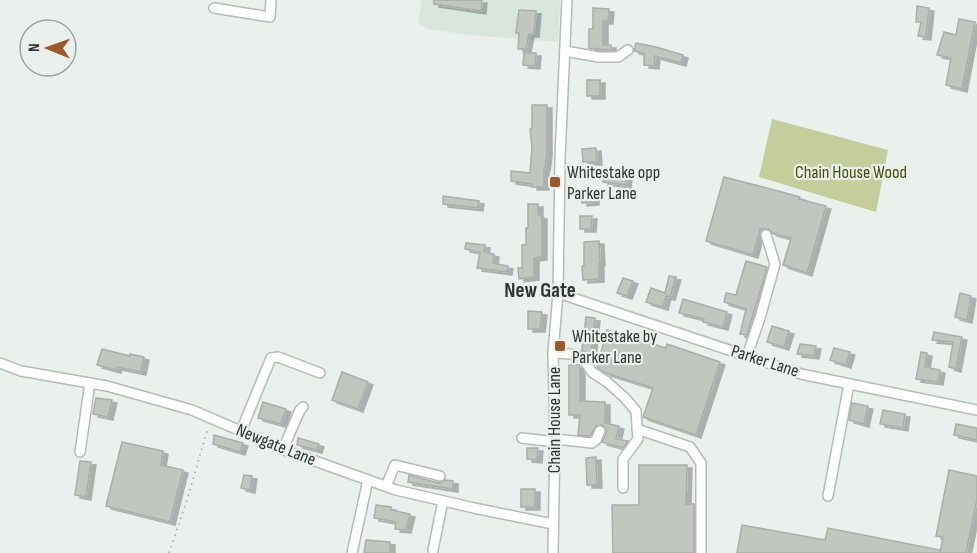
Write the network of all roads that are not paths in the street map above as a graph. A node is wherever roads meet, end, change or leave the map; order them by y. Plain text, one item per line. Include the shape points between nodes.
1 (271, 0) edge
2 (567, 0) edge
3 (214, 8) dead end
4 (628, 50) dead end
5 (565, 51) junction
6 (766, 235) dead end
7 (558, 293) junction
8 (554, 353) junction
9 (747, 356) junction
10 (0, 363) edge
11 (320, 373) dead end
12 (90, 383) junction
13 (849, 384) junction
14 (303, 407) dead end
15 (977, 410) edge
16 (637, 429) junction
17 (241, 431) junction
18 (600, 431) dead end
19 (522, 438) dead end
20 (555, 441) junction
21 (283, 449) junction
22 (80, 452) dead end
23 (440, 476) dead end
24 (368, 480) junction
25 (386, 486) junction
26 (623, 488) dead end
27 (828, 496) dead end
28 (442, 501) junction
29 (553, 524) junction
30 (433, 550) dead end
31 (352, 553) edge
32 (553, 553) edge
33 (701, 553) edge

1 - 3 street via 270,17
2 - 5 street, Chain House Lane
4 - 5 street via 618,57
5 - 7 street, Chain House Lane
6 - 9 street via 775,264
7 - 8 street, Chain House Lane
7 - 9 street, Parker Lane
8 - 16 street via 582,357 592,372 636,411
8 - 20 street, Chain House Lane
9 - 13 street, Parker Lane via 801,374
10 - 12 street, Newgate Lane
11 - 17 street via 278,357 271,358
12 - 17 street, Newgate Lane via 192,410
12 - 22 street
13 - 15 street, Parker Lane
13 - 27 street
14 - 21 street
16 - 26 street via 638,439 623,459
16 - 33 street via 690,447 701,463
17 - 21 street, Newgate Lane
18 - 20 street via 591,443
19 - 20 street
20 - 29 street, Chain House Lane
21 - 24 street, Newgate Lane
23 - 25 street via 395,465
24 - 25 street, Newgate Lane
24 - 31 street
25 - 28 street, Newgate Lane
28 - 29 street, Newgate Lane
28 - 30 street
29 - 32 street, Chain House Lane

